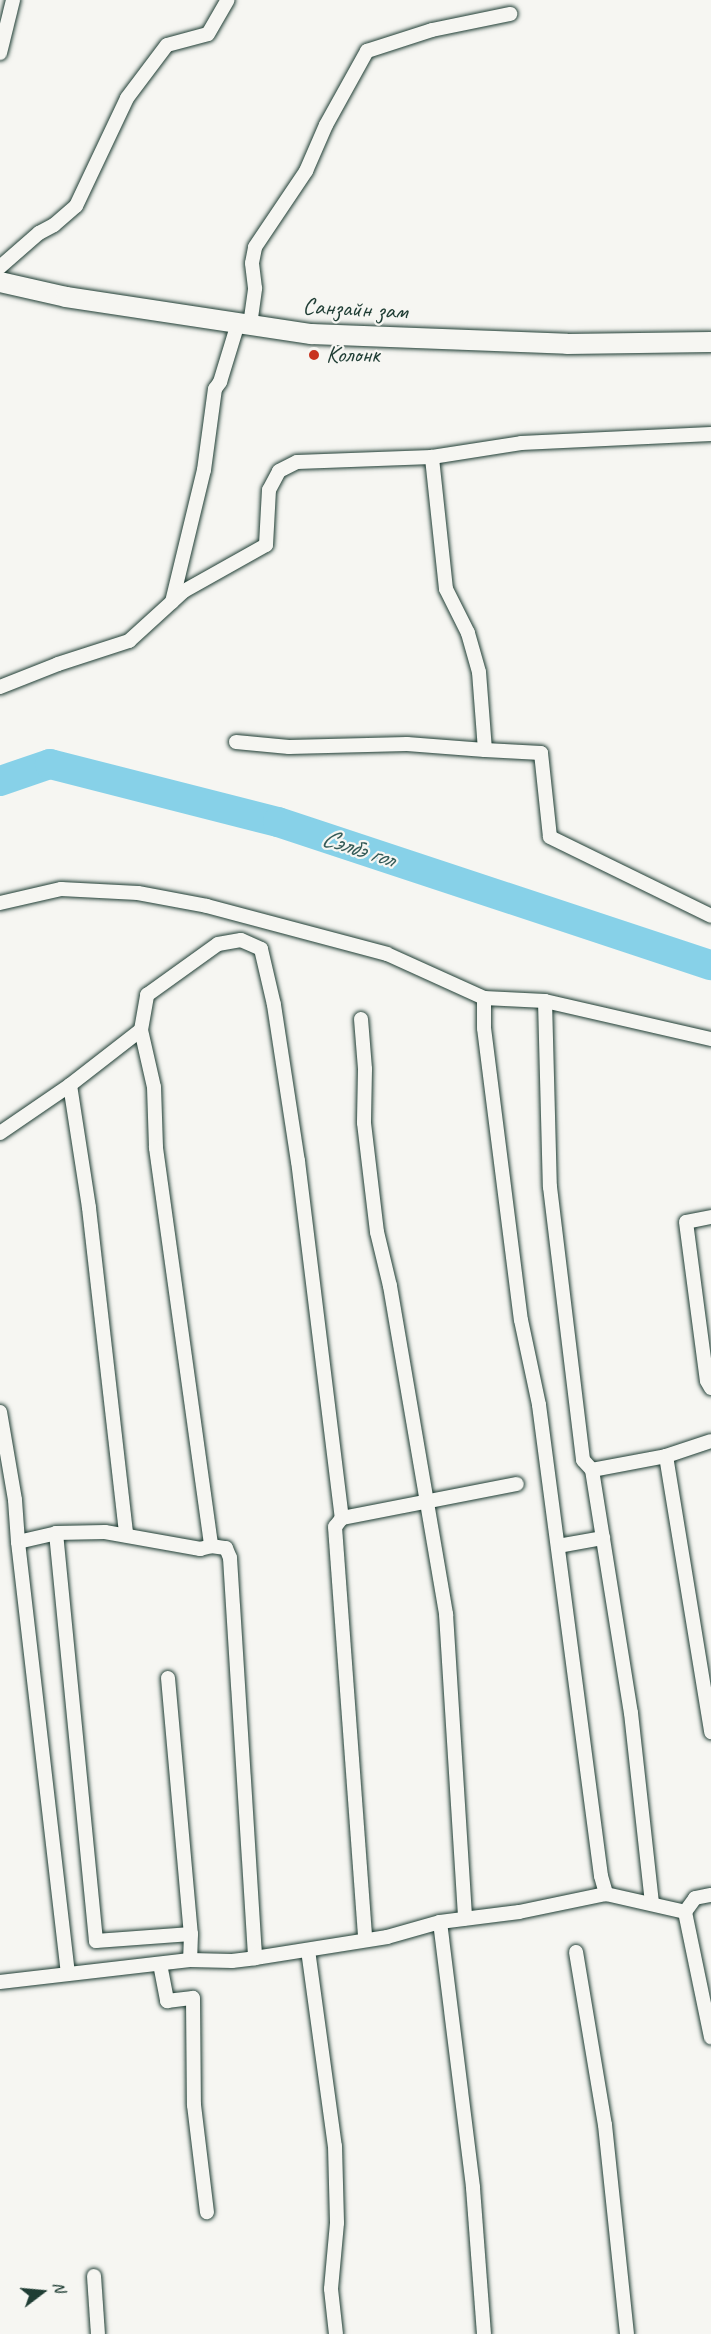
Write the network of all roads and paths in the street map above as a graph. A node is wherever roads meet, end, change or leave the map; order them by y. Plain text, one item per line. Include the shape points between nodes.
1 (13, 0) edge
2 (228, 0) edge
3 (510, 14) dead end
4 (0, 53) edge
5 (0, 267) edge
6 (0, 282) edge
7 (244, 324) junction
8 (711, 342) edge
9 (711, 435) edge
10 (432, 457) junction
11 (172, 602) junction
12 (0, 687) edge
13 (236, 742) dead end
14 (485, 750) junction
15 (0, 903) edge
16 (711, 916) edge
17 (484, 998) junction
18 (545, 1000) junction
19 (361, 1019) dead end
20 (141, 1030) junction
21 (711, 1039) edge
22 (70, 1085) junction
23 (0, 1133) edge
24 (711, 1217) edge
25 (711, 1388) edge
26 (0, 1412) edge
27 (711, 1442) edge
28 (666, 1456) junction
29 (592, 1470) junction
30 (517, 1484) dead end
31 (426, 1501) junction
32 (342, 1518) junction
33 (56, 1533) junction
34 (126, 1535) junction
35 (603, 1538) junction
36 (18, 1542) junction
37 (211, 1546) junction
38 (558, 1546) junction
39 (168, 1678) dead end
40 (711, 1732) edge
41 (606, 1894) junction
42 (711, 1895) edge
43 (652, 1903) junction
44 (685, 1912) junction
45 (465, 1918) junction
46 (440, 1922) junction
47 (191, 1934) junction
48 (365, 1938) junction
49 (308, 1950) junction
50 (576, 1952) dead end
51 (255, 1958) junction
52 (190, 1960) junction
53 (160, 1964) junction
54 (68, 1972) junction
55 (0, 1982) edge
56 (711, 2037) edge
57 (207, 2212) dead end
58 (94, 2276) dead end
59 (98, 2334) edge
60 (336, 2334) edge
61 (484, 2334) edge
62 (627, 2334) edge

1 - 4 street
2 - 5 street via 208,34 167,45 134,89 76,206
3 - 7 street via 432,30 367,51 326,125 306,171 255,248 255,288
6 - 7 main road, Санзайн зам via 66,297
7 - 8 main road, Санзайн зам via 310,334 486,341
7 - 11 street via 215,389 204,470
9 - 10 street via 521,443
10 - 11 street via 297,462 279,471 268,490 266,545 184,591
10 - 14 street via 446,589 468,633 479,672
11 - 12 street via 129,640
13 - 14 street via 289,747 407,744
14 - 16 street via 541,753 550,837
15 - 17 street via 61,889 138,893 207,906 387,954
17 - 18 street
17 - 38 street via 484,1028 521,1320 539,1405
18 - 21 street
18 - 29 street via 550,1187 583,1460
19 - 31 street via 364,1123 377,1232 390,1286
20 - 22 street
20 - 32 street via 147,995 218,944 241,940 261,949 274,1005 298,1161
20 - 37 street via 154,1087 156,1148
22 - 23 street
22 - 34 street via 89,1208
24 - 25 street via 686,1222 707,1382
26 - 36 street
27 - 28 street
28 - 29 street
28 - 40 street
29 - 35 street
30 - 31 street
31 - 32 street
31 - 45 street via 446,1614
32 - 48 street via 335,1527
33 - 34 street
33 - 36 street
33 - 47 street via 96,1941
34 - 37 street via 200,1549
35 - 38 street
35 - 43 street via 632,1713
36 - 54 street
37 - 51 street via 226,1548 230,1558
38 - 41 street
39 - 47 street
41 - 43 street
41 - 45 street via 519,1912
42 - 44 street via 695,1898
43 - 44 street
44 - 56 street
45 - 46 street
46 - 48 street via 387,1937
46 - 61 street via 473,2188
47 - 52 street
48 - 49 street
49 - 51 street
49 - 60 street via 335,2146 337,2223 331,2289
50 - 62 street via 605,2125
51 - 52 street
52 - 53 street
53 - 54 street
53 - 57 street via 167,2001 193,1998 194,2105
54 - 55 street
58 - 59 street

